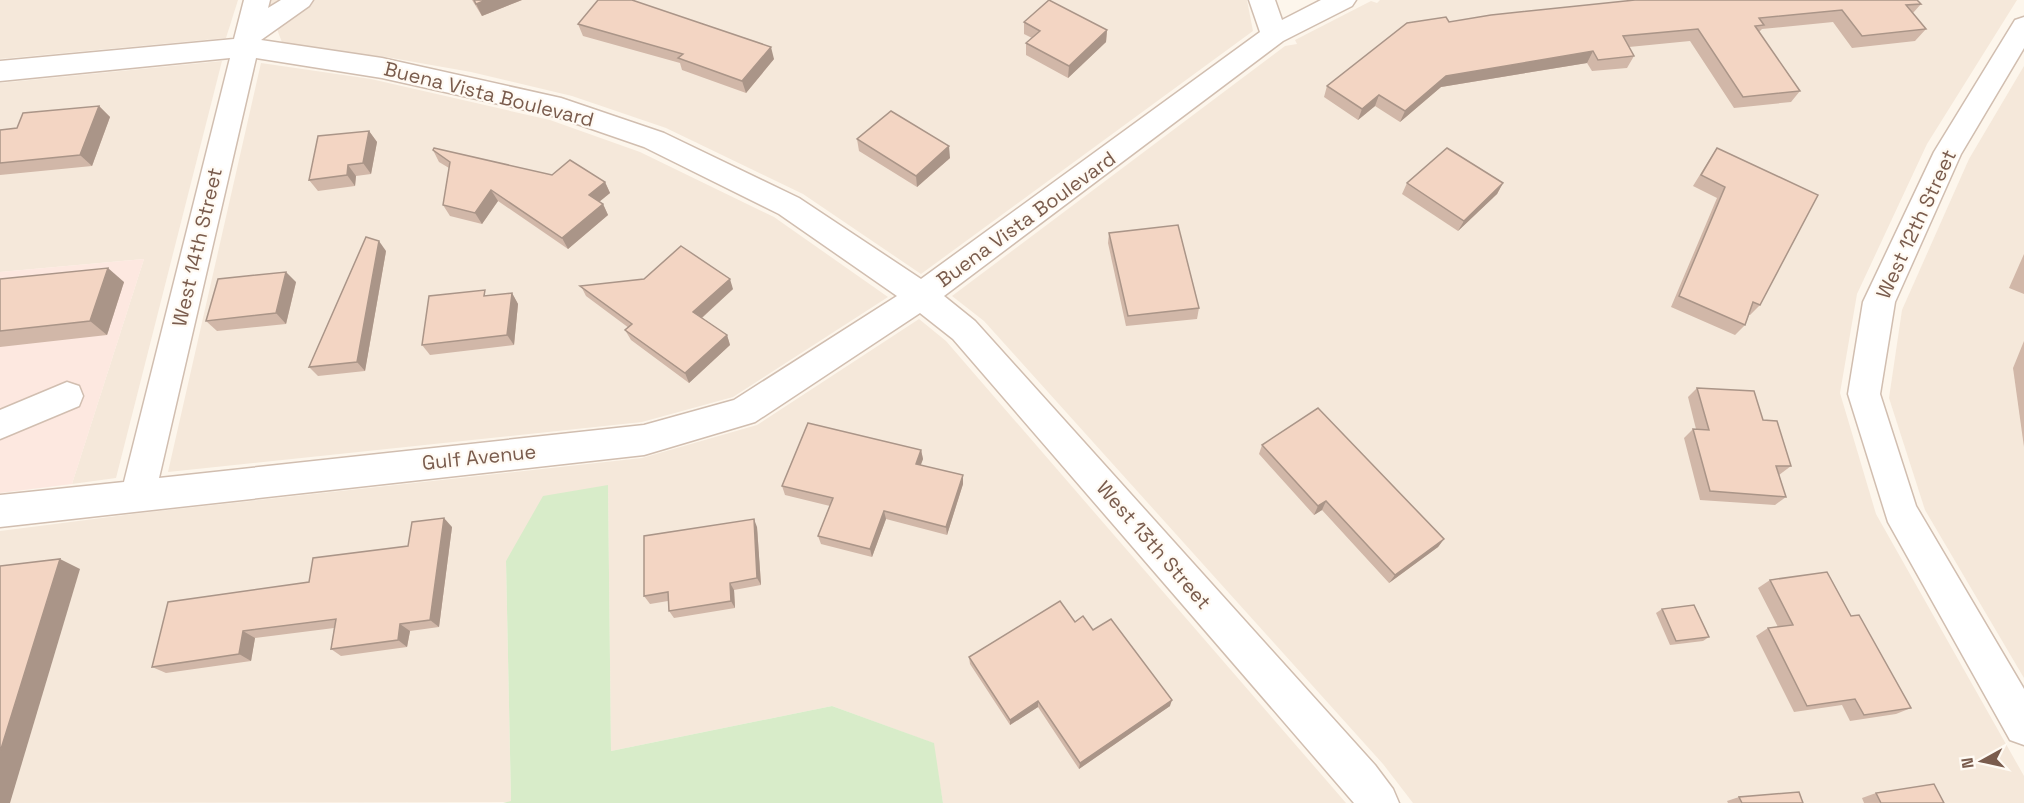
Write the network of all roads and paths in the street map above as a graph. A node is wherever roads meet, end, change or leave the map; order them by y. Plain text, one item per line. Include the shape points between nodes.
1 (257, 0) edge
2 (300, 0) edge
3 (1262, 0) edge
4 (1343, 0) edge
5 (2024, 26) edge
6 (1274, 35) junction
7 (247, 40) junction
8 (0, 71) edge
9 (921, 296) junction
10 (67, 396) dead end
11 (0, 425) edge
12 (138, 494) junction
13 (0, 511) edge
14 (2024, 726) edge
15 (1379, 803) edge

1 - 7 street, West 14th Street
2 - 7 street
3 - 6 street
4 - 6 street, Buena Vista Boulevard
5 - 14 street, West 12th Street via 1948,152 1879,302 1864,394 1900,511
6 - 9 street, Buena Vista Boulevard
7 - 8 street, Buena Vista Boulevard
7 - 9 street, Buena Vista Boulevard via 561,108 654,140 789,206
7 - 12 street, West 14th Street
9 - 12 street, Gulf Avenue via 743,412 644,440
9 - 15 street, West 13th Street via 964,330
10 - 11 street
12 - 13 street, Gulf Avenue

